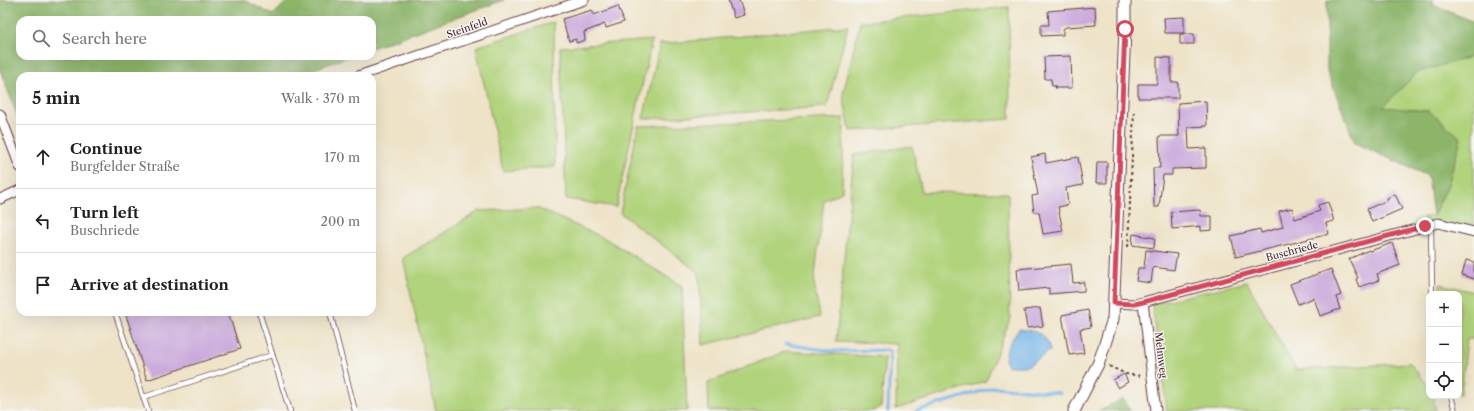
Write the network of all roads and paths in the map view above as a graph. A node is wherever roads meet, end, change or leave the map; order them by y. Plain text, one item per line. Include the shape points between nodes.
1 (584, 0) edge
2 (1124, 0) edge
3 (370, 72) edge
4 (0, 114) edge
5 (16, 156) edge
6 (16, 192) edge
7 (0, 199) edge
8 (1431, 225) junction
9 (1474, 232) edge
10 (1432, 291) edge
11 (1143, 302) junction
12 (1114, 303) junction
13 (117, 316) edge
14 (260, 316) edge
15 (331, 316) edge
16 (272, 355) junction
17 (1107, 366) dead end
18 (1153, 378) junction
19 (144, 397) junction
20 (1452, 399) edge
21 (148, 411) edge
22 (290, 411) edge
23 (355, 411) edge
24 (1074, 411) edge
25 (1156, 411) edge
26 (1455, 411) edge

1 - 3 street, Steinfeld
2 - 12 street
4 - 5 street
6 - 7 street
8 - 9 street, Buschriede via 1438,223
8 - 10 lane
8 - 11 street, Buschriede
11 - 12 street, Buschriede
11 - 18 street, Melmweg
12 - 24 street via 1113,319 1105,348
13 - 19 lane
14 - 16 lane
15 - 23 lane
16 - 19 lane
16 - 22 lane
17 - 18 path via 1126,374
18 - 25 street, Melmweg
19 - 21 lane
20 - 26 lane

